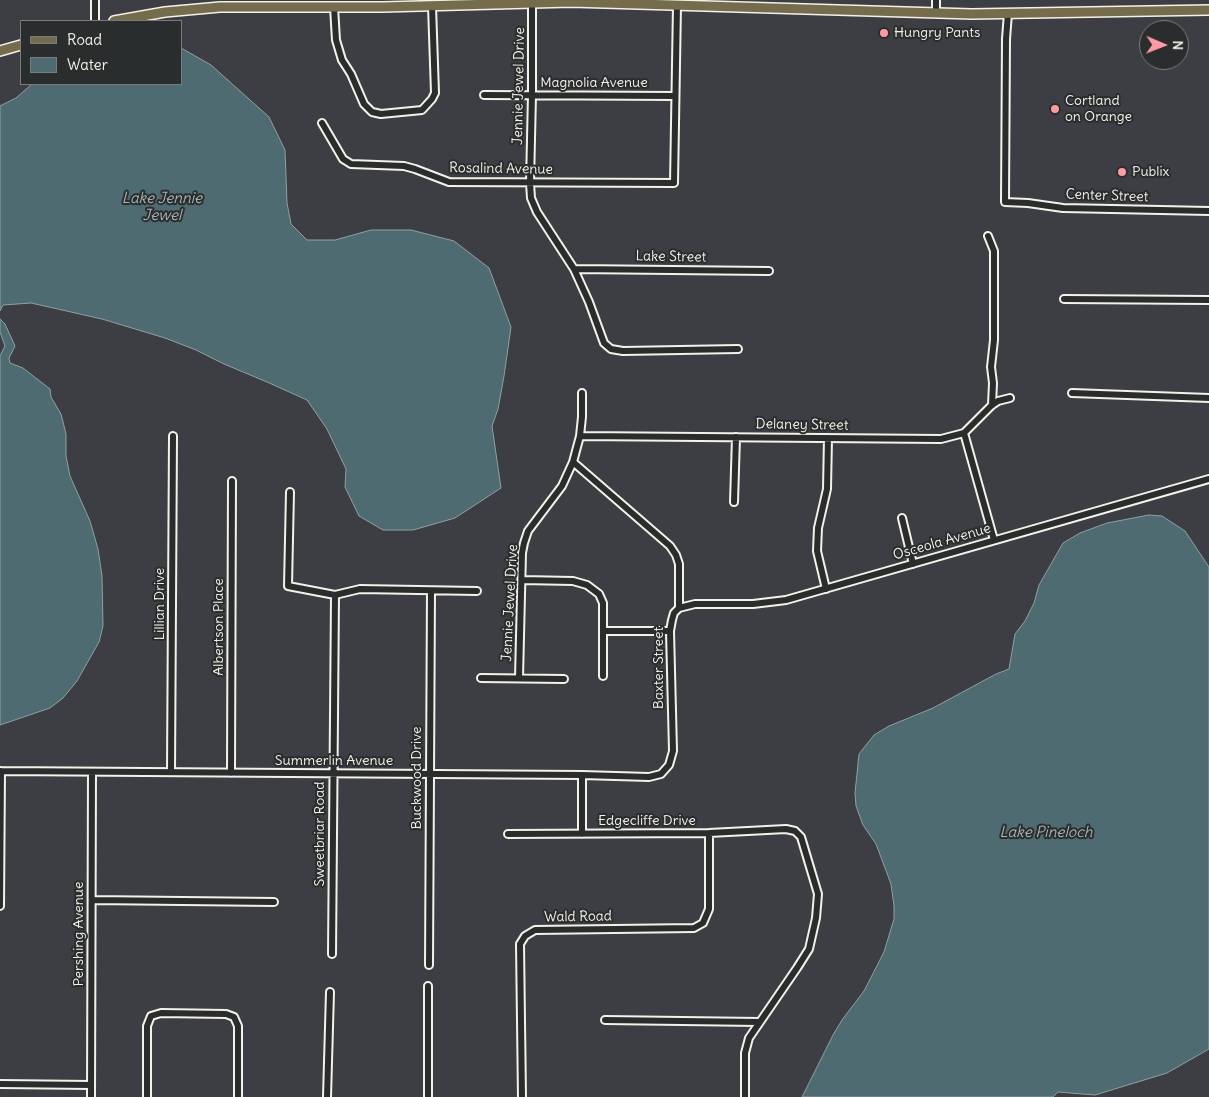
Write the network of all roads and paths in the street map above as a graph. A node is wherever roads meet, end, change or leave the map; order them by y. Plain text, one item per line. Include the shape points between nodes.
1 (95, 0) edge
2 (936, 0) edge
3 (600, 1) edge
4 (532, 4) junction
5 (754, 4) edge
6 (677, 5) junction
7 (432, 6) junction
8 (334, 7) junction
9 (1209, 10) edge
10 (936, 13) junction
11 (1008, 13) junction
12 (95, 20) edge
13 (120, 20) edge
14 (20, 46) edge
15 (0, 51) edge
16 (484, 95) dead end
17 (532, 95) junction
18 (675, 96) junction
19 (322, 123) dead end
20 (530, 183) junction
21 (1209, 211) edge
22 (988, 236) dead end
23 (574, 269) junction
24 (769, 271) dead end
25 (1064, 299) dead end
26 (1209, 300) edge
27 (738, 349) dead end
28 (582, 393) dead end
29 (1072, 393) dead end
30 (1010, 398) dead end
31 (1209, 398) edge
32 (992, 405) junction
33 (964, 433) junction
34 (173, 436) dead end
35 (580, 436) junction
36 (736, 437) junction
37 (828, 438) junction
38 (573, 462) junction
39 (1209, 479) edge
40 (232, 481) dead end
41 (290, 492) dead end
42 (734, 502) dead end
43 (902, 518) dead end
44 (994, 540) junction
45 (913, 564) junction
46 (522, 580) junction
47 (826, 589) junction
48 (431, 591) junction
49 (477, 591) dead end
50 (334, 595) junction
51 (679, 608) junction
52 (603, 631) junction
53 (670, 631) junction
54 (603, 676) dead end
55 (481, 678) dead end
56 (520, 678) junction
57 (564, 680) dead end
58 (0, 771) edge
59 (666, 771) joint
60 (92, 772) junction
61 (171, 772) junction
62 (231, 773) junction
63 (332, 774) junction
64 (429, 774) junction
65 (582, 775) junction
66 (709, 833) junction
67 (508, 834) dead end
68 (582, 834) junction
69 (92, 900) junction
70 (274, 902) dead end
71 (0, 906) edge
72 (332, 954) dead end
73 (429, 964) dead end
74 (428, 986) dead end
75 (330, 992) dead end
76 (606, 1020) dead end
77 (759, 1022) junction
78 (0, 1084) edge
79 (91, 1085) junction
80 (91, 1097) edge
81 (147, 1097) edge
82 (238, 1097) edge
83 (327, 1097) edge
84 (428, 1097) edge
85 (522, 1097) edge
86 (745, 1097) edge

1 - 12 street
2 - 10 street
3 - 4 main road
3 - 6 main road
4 - 7 main road
4 - 17 street, Jennie Jewel Drive
5 - 6 main road
5 - 10 main road
6 - 18 street
7 - 8 main road
7 - 8 street via 435,93 422,110 381,114 372,112 364,104 352,74 342,60 336,40
8 - 13 main road via 203,8
9 - 11 main road
10 - 11 main road
11 - 21 street, Center Street via 1005,202 1063,208
14 - 15 main road
16 - 17 street, Magnolia Avenue
17 - 18 street, Magnolia Avenue
17 - 20 street, Jennie Jewel Drive
18 - 20 street, Rosalind Avenue via 674,184
19 - 20 street, Rosalind Avenue via 343,159 351,164 404,166 449,182
20 - 23 street, Jennie Jewel Drive via 536,212
22 - 32 street via 994,251
23 - 24 street, Lake Street
23 - 27 street, Jennie Jewel Drive via 606,346 617,350
25 - 26 street
28 - 35 street, Jennie Jewel Drive
29 - 31 street
30 - 32 street
32 - 33 street
33 - 37 street, Delaney Street via 941,439
33 - 44 street
34 - 61 street, Lillian Drive
35 - 36 street, Delaney Street
35 - 38 street, Jennie Jewel Drive
36 - 37 street, Delaney Street
36 - 42 street
37 - 47 street via 827,489 816,551
38 - 46 street, Jennie Jewel Drive via 562,486 528,531 522,553
38 - 51 street, Baxter Street via 670,546 679,564
39 - 44 street, Osceola Avenue
40 - 62 street, Albertson Place
41 - 50 street via 288,586
43 - 45 street
44 - 45 street, Osceola Avenue
45 - 47 street, Osceola Avenue
46 - 52 street via 573,581 587,586 599,594 603,603
46 - 56 street, Jennie Jewel Drive
47 - 51 street, Osceola Avenue via 769,603 695,604
48 - 49 street
48 - 50 street via 360,589
48 - 64 street, Buckwood Drive
50 - 63 street, Sweetbriar Road
51 - 53 street, Baxter Street via 674,613
52 - 53 street
52 - 54 street
53 - 59 street, Baxter Street via 673,751
55 - 56 street
56 - 57 street
58 - 60 street, Summerlin Avenue
58 - 71 street
59 - 65 street, Summerlin Avenue via 655,777
60 - 61 street, Summerlin Avenue
60 - 69 street, Pershing Avenue
61 - 62 street, Summerlin Avenue
62 - 63 street, Summerlin Avenue
63 - 64 street, Summerlin Avenue
63 - 72 street, Sweetbriar Road
64 - 65 street, Summerlin Avenue
64 - 73 street, Buckwood Drive
65 - 68 street
66 - 68 street, Edgecliffe Drive
66 - 77 street, Edgecliffe Drive via 795,831 801,837 818,894 809,949
66 - 85 street, Wald Road via 709,909 703,924 694,928 535,930 525,936 520,944
67 - 68 street, Edgecliffe Drive
69 - 70 street
69 - 79 street, Pershing Avenue
74 - 84 street
75 - 83 street
76 - 77 street
77 - 86 street via 749,1038 745,1053
78 - 79 street
79 - 80 street, Pershing Avenue
81 - 82 street via 147,1026 152,1016 161,1012 234,1017 238,1026

